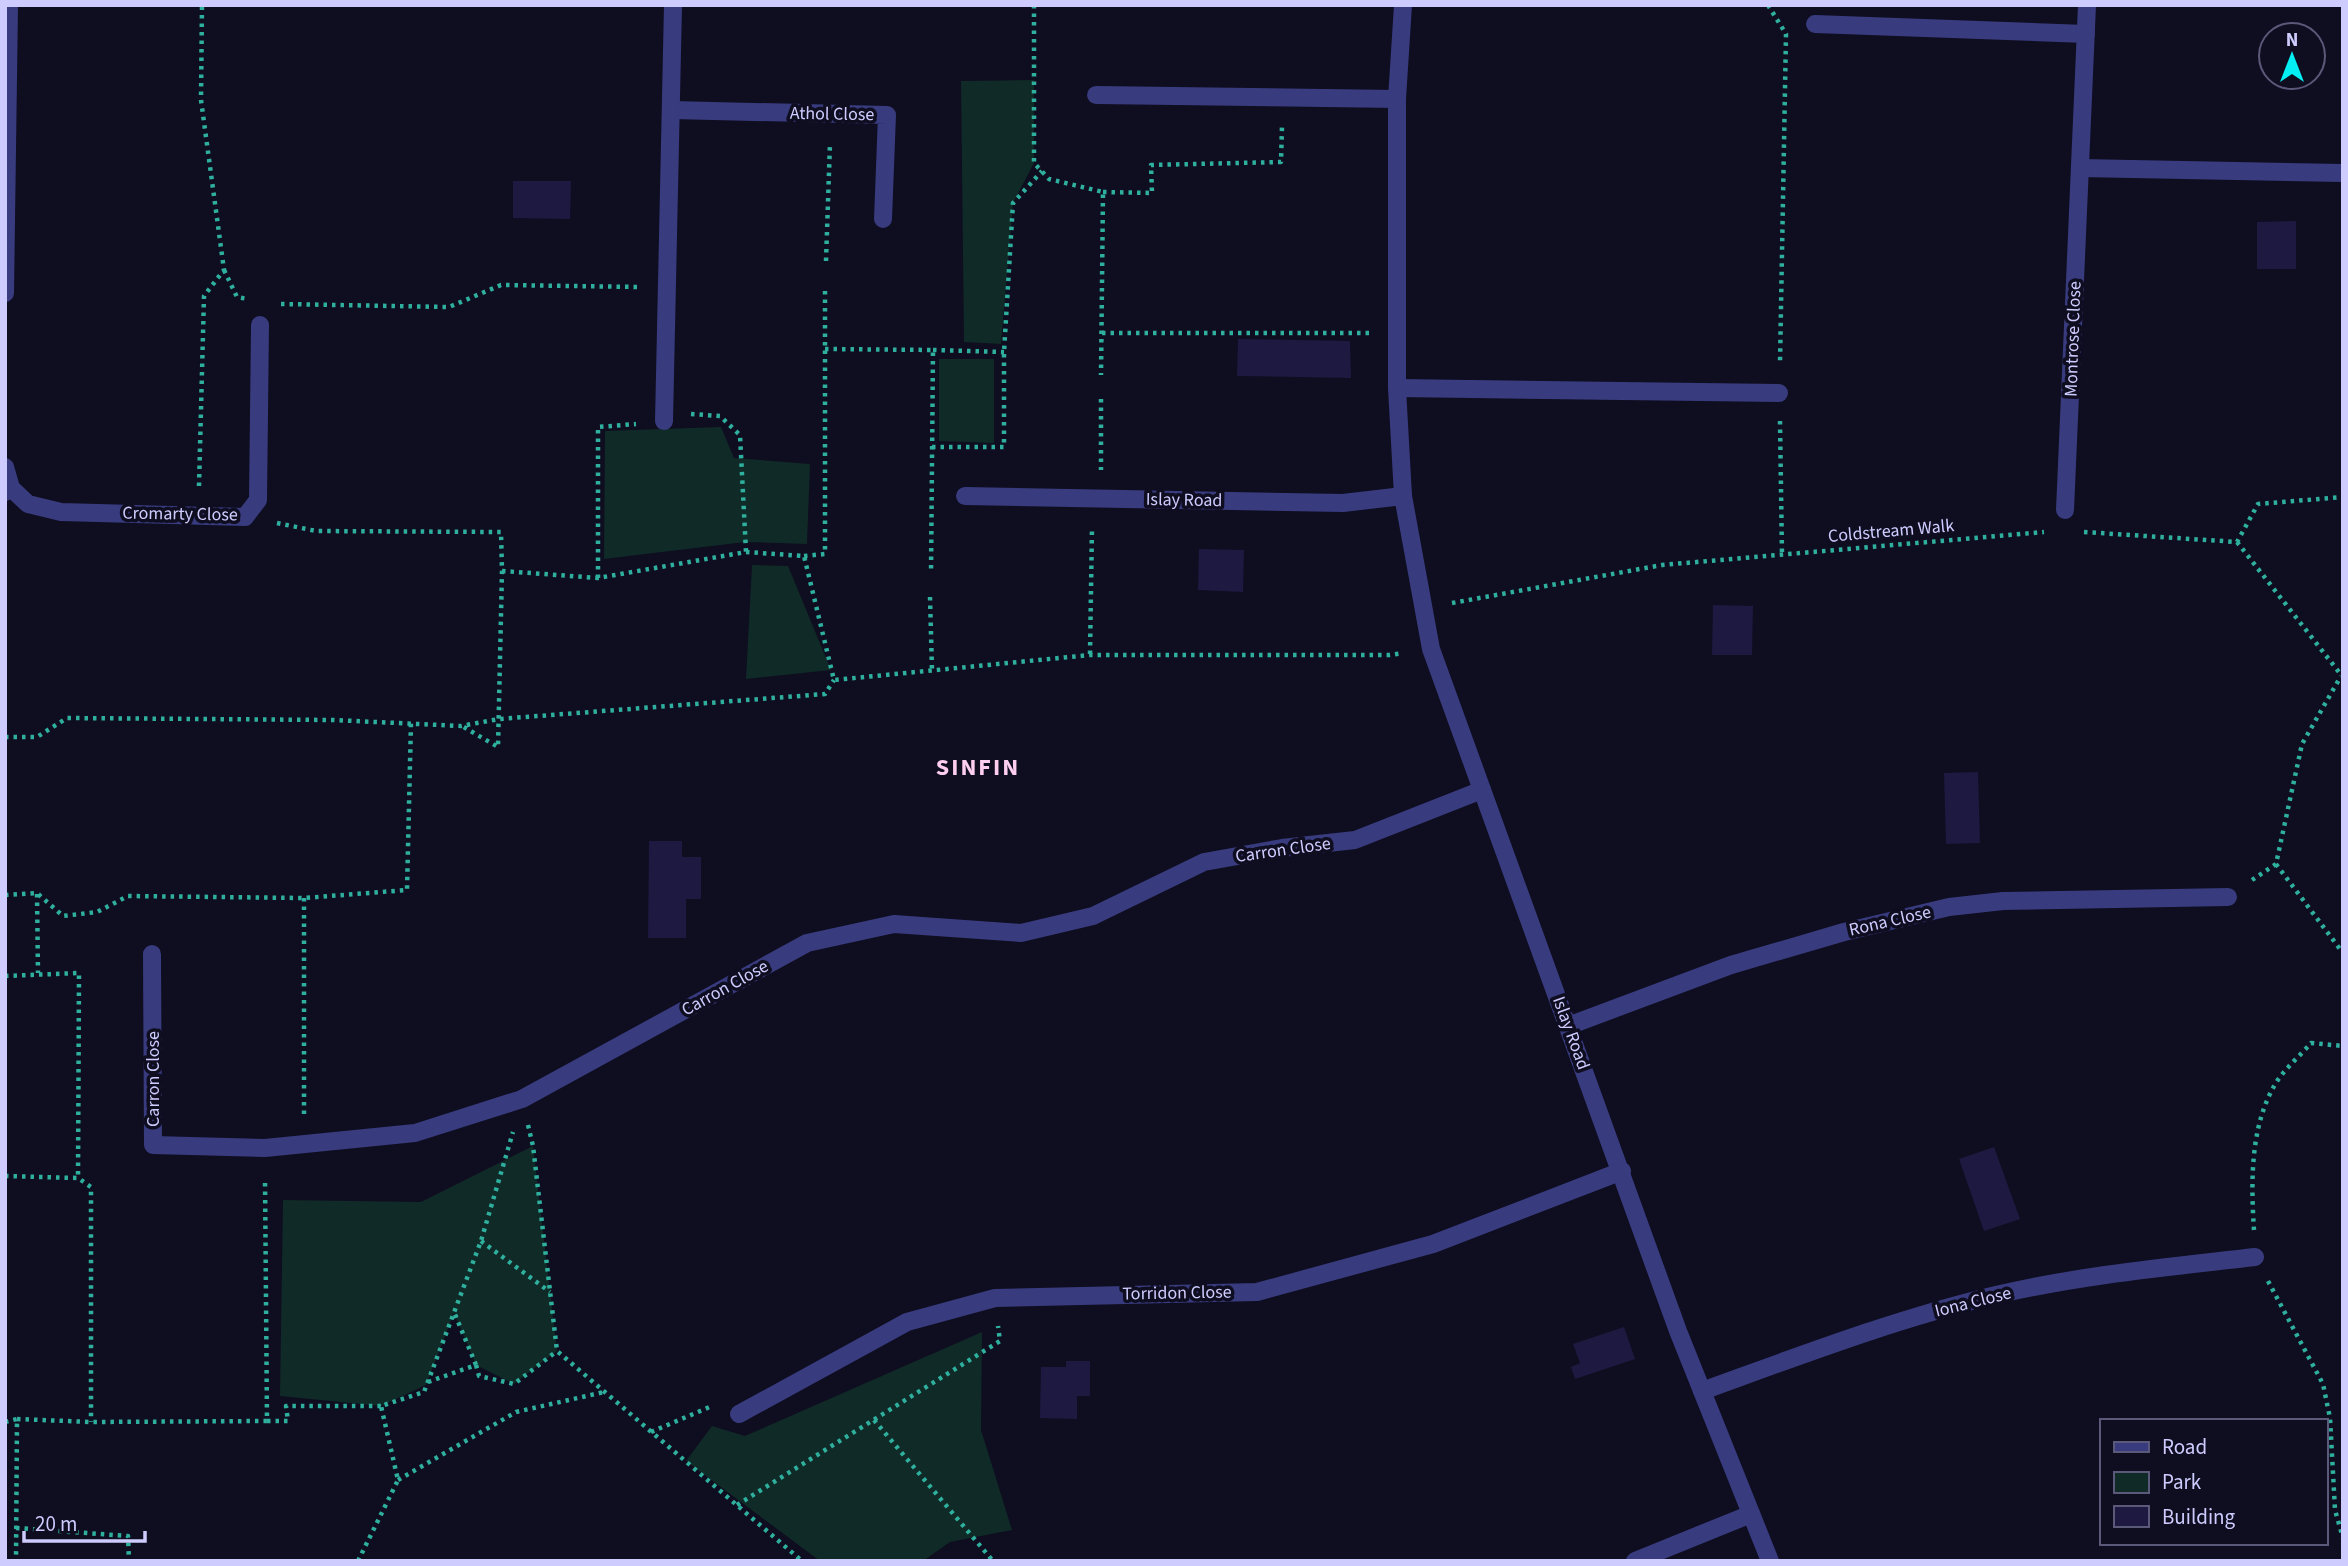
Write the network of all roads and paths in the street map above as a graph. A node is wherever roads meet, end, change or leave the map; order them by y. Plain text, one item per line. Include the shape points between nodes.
1 (9, 5) edge
2 (202, 5) edge
3 (673, 5) edge
4 (1034, 5) edge
5 (1403, 5) edge
6 (1768, 5) edge
7 (2087, 5) edge
8 (1815, 24) dead end
9 (2086, 34) junction
10 (1096, 95) dead end
11 (1282, 96) junction
12 (1397, 99) junction
13 (672, 110) junction
14 (832, 114) junction
15 (2080, 168) junction
16 (1042, 171) junction
17 (2343, 173) edge
18 (1103, 192) junction
19 (883, 219) dead end
20 (826, 261) dead end
21 (667, 287) junction
22 (825, 287) dead end
23 (5, 293) edge
24 (277, 304) dead end
25 (260, 325) dead end
26 (1397, 333) junction
27 (1102, 334) junction
28 (825, 349) junction
29 (933, 350) junction
30 (1004, 352) junction
31 (1101, 375) dead end
32 (1397, 388) junction
33 (1779, 393) junction
34 (1101, 399) dead end
35 (664, 413) junction
36 (932, 447) junction
37 (5, 467) edge
38 (8, 490) edge
39 (965, 496) dead end
40 (1403, 496) junction
41 (2343, 497) edge
42 (1097, 498) junction
43 (2065, 510) dead end
44 (198, 514) junction
45 (246, 516) junction
46 (2073, 531) dead end
47 (2046, 532) dead end
48 (2237, 542) junction
49 (746, 552) junction
50 (1782, 555) junction
51 (804, 556) junction
52 (502, 571) junction
53 (931, 573) dead end
54 (598, 578) junction
55 (930, 597) dead end
56 (1424, 608) junction
57 (1432, 649) junction
58 (1090, 655) junction
59 (932, 671) junction
60 (2342, 676) edge
61 (834, 680) junction
62 (499, 719) junction
63 (411, 722) junction
64 (461, 726) junction
65 (5, 737) edge
66 (1482, 790) junction
67 (2276, 864) junction
68 (37, 893) junction
69 (5, 895) edge
70 (2228, 897) joint
71 (304, 898) junction
72 (2343, 953) edge
73 (152, 954) dead end
74 (38, 973) junction
75 (5, 976) edge
76 (1568, 1026) junction
77 (2343, 1046) edge
78 (522, 1099) junction
79 (304, 1143) junction
80 (265, 1148) junction
81 (1622, 1171) junction
82 (5, 1176) edge
83 (78, 1178) junction
84 (481, 1241) junction
85 (2255, 1257) junction
86 (550, 1292) junction
87 (995, 1298) junction
88 (454, 1312) junction
89 (557, 1351) junction
90 (476, 1365) junction
91 (427, 1383) junction
92 (604, 1391) junction
93 (1702, 1391) junction
94 (380, 1406) junction
95 (739, 1414) joint
96 (18, 1419) junction
97 (874, 1420) junction
98 (267, 1421) junction
99 (5, 1422) edge
100 (91, 1422) junction
101 (651, 1432) junction
102 (398, 1480) junction
103 (737, 1506) junction
104 (1751, 1514) junction
105 (16, 1528) junction
106 (2343, 1538) edge
107 (16, 1561) edge
108 (129, 1561) edge
109 (358, 1561) edge
110 (802, 1561) edge
111 (993, 1561) edge
112 (1635, 1561) edge
113 (1770, 1561) edge

1 - 23 street
2 - 44 path via 201,100 224,270 204,296
3 - 13 street
4 - 16 path via 1034,163
5 - 12 street, Islay Road
6 - 33 path via 1786,34
7 - 9 street, Montrose Close
8 - 9 street
9 - 15 street, Montrose Close
10 - 11 street
11 - 12 street
11 - 18 path via 1281,162 1151,164 1152,193
12 - 26 street, Islay Road
13 - 14 street, Athol Close
13 - 21 street
14 - 19 street, Athol Close via 887,115
14 - 20 path
15 - 17 street
15 - 43 street, Montrose Close
16 - 18 path via 1049,179
16 - 30 path via 1013,203
18 - 27 path
21 - 24 path via 500,285 449,307
21 - 35 street
22 - 28 path
25 - 45 street, Cromarty Close via 258,500
26 - 27 path
26 - 32 street, Islay Road
27 - 31 path
28 - 29 path
28 - 51 path via 825,554
29 - 30 path
29 - 36 path
30 - 36 path via 1003,447
32 - 33 street
32 - 40 street, Islay Road
33 - 50 path
34 - 42 path
35 - 49 path via 720,416 740,435
35 - 54 path via 598,427
36 - 53 path
37 - 38 street, Cromarty Close
38 - 44 street, Cromarty Close via 29,505 61,512
39 - 42 street, Islay Road
40 - 42 street, Islay Road via 1343,503
40 - 56 street, Islay Road
41 - 48 path via 2259,505
42 - 58 path
44 - 45 street, Cromarty Close
45 - 52 path via 316,531 501,532
46 - 48 path
47 - 50 path, Coldstream Walk
48 - 60 path
49 - 51 path
49 - 54 path
50 - 56 path, Coldstream Walk via 1662,565
51 - 61 path
52 - 54 path
52 - 62 path
55 - 59 path
56 - 57 street, Islay Road
57 - 58 path via 1391,655
57 - 66 street, Islay Road
58 - 59 path
59 - 61 path
60 - 67 path via 2302,744
61 - 62 path via 825,694
62 - 64 path
62 - 64 path via 498,747
63 - 64 path
63 - 65 path via 66,718 37,737
63 - 71 path via 407,890
66 - 76 street, Islay Road
66 - 78 street, Carron Close via 1355,840 1204,862 1093,916 1021,933 894,924 807,943
67 - 70 path
67 - 72 path
68 - 69 path
68 - 71 path via 63,916 97,912 128,896
68 - 74 path
70 - 76 street, Rona Close via 2003,901 1949,907 1731,965
71 - 79 path
73 - 80 street, Carron Close via 153,1145
74 - 75 path
74 - 83 path via 79,973
76 - 81 street, Islay Road
77 - 85 path via 2311,1043 2273,1086 2257,1130 2252,1198
78 - 79 street, Carron Close via 415,1133
78 - 84 path
78 - 86 path via 533,1146
79 - 80 street, Carron Close
80 - 98 path
81 - 87 street, Torridon Close via 1433,1244 1257,1292
81 - 93 street, Islay Road
82 - 83 path
83 - 100 path via 91,1187
84 - 86 path
84 - 88 path
85 - 93 street, Iona Close via 2096,1276 1996,1295 1862,1332
85 - 106 path via 2323,1384 2330,1418 2335,1510
86 - 89 path
87 - 95 street, Torridon Close via 907,1322
87 - 97 path via 1000,1341
88 - 90 path
88 - 91 path
89 - 90 path via 514,1384 479,1376
89 - 92 path
90 - 91 path
91 - 94 path via 424,1392
92 - 101 path
92 - 102 path via 516,1412
93 - 104 street, Islay Road
94 - 98 path via 286,1406 288,1421
94 - 102 path
95 - 101 path via 713,1406
96 - 99 path
96 - 100 path
96 - 105 path
97 - 103 path
97 - 111 path
98 - 100 path
101 - 103 path
102 - 109 path
103 - 110 path
104 - 112 street
104 - 113 street, Islay Road
105 - 107 path
105 - 108 path via 128,1536

